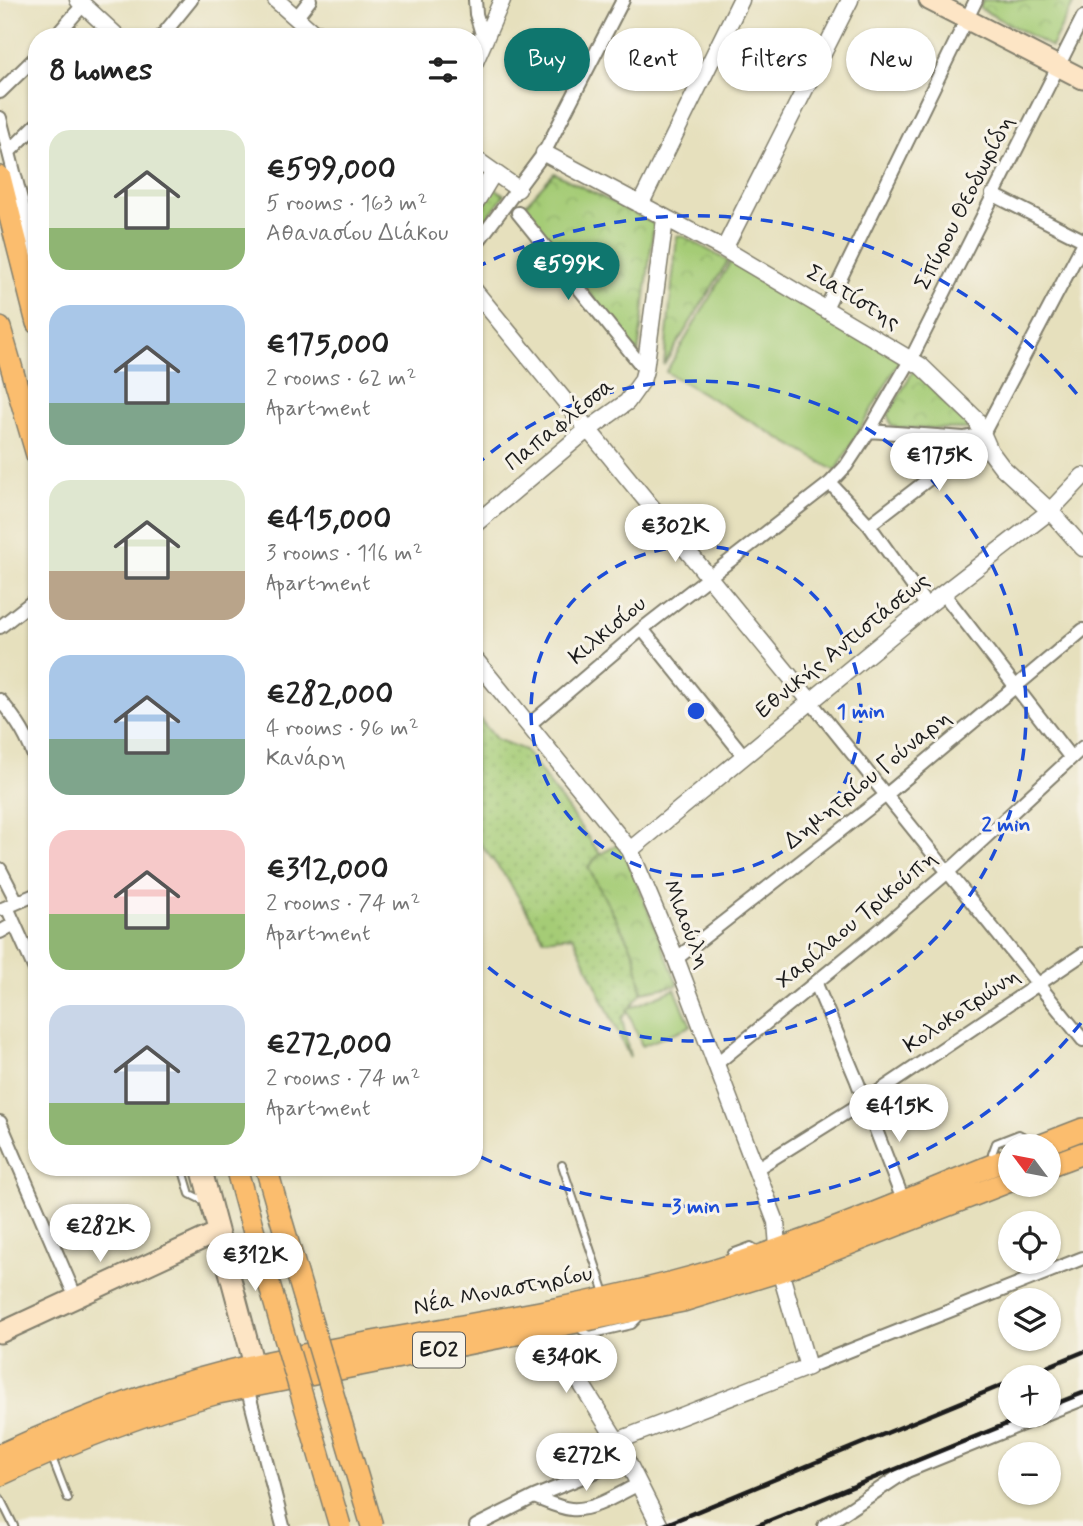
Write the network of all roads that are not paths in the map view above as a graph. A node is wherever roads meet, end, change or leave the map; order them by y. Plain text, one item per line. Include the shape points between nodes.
1 (191, 0) edge
2 (276, 0) edge
3 (310, 0) edge
4 (475, 0) edge
5 (502, 0) edge
6 (623, 0) edge
7 (741, 0) edge
8 (850, 0) edge
9 (929, 0) edge
10 (976, 0) edge
11 (83, 2) edge
12 (1083, 17) edge
13 (296, 18) junction
14 (967, 19) junction
15 (62, 28) edge
16 (109, 28) edge
17 (168, 28) edge
18 (308, 28) edge
19 (477, 28) edge
20 (483, 34) edge
21 (28, 65) edge
22 (1058, 66) junction
23 (1083, 79) edge
24 (0, 92) edge
25 (0, 118) edge
26 (28, 133) edge
27 (10, 151) junction
28 (544, 153) junction
29 (483, 164) edge
30 (494, 172) junction
31 (0, 177) edge
32 (518, 189) junction
33 (483, 190) edge
34 (992, 194) junction
35 (639, 205) junction
36 (517, 213) dead end
37 (665, 219) junction
38 (28, 223) edge
39 (483, 235) edge
40 (1083, 242) edge
41 (724, 249) junction
42 (28, 287) edge
43 (483, 301) edge
44 (825, 308) junction
45 (0, 328) edge
46 (911, 359) junction
47 (645, 370) junction
48 (28, 424) edge
49 (589, 430) junction
50 (869, 431) junction
51 (984, 434) junction
52 (1083, 475) edge
53 (830, 483) junction
54 (1050, 511) junction
55 (483, 518) edge
56 (869, 526) junction
57 (1083, 548) edge
58 (708, 576) junction
59 (943, 593) junction
60 (28, 605) edge
61 (927, 606) junction
62 (0, 627) edge
63 (642, 629) junction
64 (1083, 630) edge
65 (483, 669) edge
66 (1016, 685) junction
67 (0, 700) edge
68 (811, 702) junction
69 (530, 724) junction
70 (28, 738) edge
71 (1083, 747) edge
72 (744, 756) junction
73 (1071, 758) junction
74 (886, 795) junction
75 (630, 850) junction
76 (0, 869) edge
77 (948, 872) junction
78 (28, 898) edge
79 (8, 906) edge
80 (14, 924) junction
81 (0, 932) edge
82 (28, 954) edge
83 (1083, 954) edge
84 (676, 959) junction
85 (816, 984) junction
86 (1038, 985) junction
87 (1083, 1040) edge
88 (716, 1064) junction
89 (864, 1101) junction
90 (0, 1122) edge
91 (1083, 1129) edge
92 (1061, 1135) edge
93 (1083, 1153) edge
94 (998, 1157) edge
95 (1061, 1161) edge
96 (562, 1165) dead end
97 (756, 1169) junction
98 (185, 1176) edge
99 (203, 1176) edge
100 (238, 1176) edge
101 (269, 1176) edge
102 (998, 1186) edge
103 (200, 1199) dead end
104 (903, 1200) junction
105 (218, 1232) junction
106 (756, 1249) dead end
107 (778, 1250) junction
108 (730, 1258) dead end
109 (1083, 1258) edge
110 (780, 1271) junction
111 (76, 1298) junction
112 (607, 1298) junction
113 (638, 1318) dead end
114 (547, 1329) junction
115 (582, 1331) dead end
116 (0, 1333) edge
117 (254, 1365) junction
118 (808, 1367) junction
119 (247, 1387) junction
120 (1083, 1399) edge
121 (1061, 1408) edge
122 (1013, 1428) edge
123 (617, 1441) junction
124 (50, 1453) junction
125 (0, 1455) edge
126 (626, 1459) junction
127 (0, 1475) edge
128 (639, 1484) junction
129 (534, 1497) junction
130 (0, 1498) edge
131 (68, 1499) dead end
132 (14, 1526) edge
133 (284, 1526) edge
134 (340, 1526) edge
135 (372, 1526) edge
136 (476, 1526) edge
137 (660, 1526) edge
138 (824, 1526) edge

1 - 17 street
2 - 13 street
3 - 13 street
4 - 19 street
5 - 20 street
6 - 28 street
7 - 35 street
8 - 41 street
9 - 14 main road
10 - 14 street
11 - 15 street
11 - 16 street
12 - 22 street, Σπύρου Θεοδωρίδη
13 - 18 street
14 - 22 main road
14 - 44 street
21 - 24 street
22 - 23 main road
22 - 34 street, Σπύρου Θεοδωρίδη
25 - 27 street
26 - 27 street
27 - 38 street
28 - 32 street
28 - 35 street, Σιατίστης
29 - 30 street
30 - 32 street
30 - 33 street
31 - 42 main road
32 - 39 street
34 - 40 street
34 - 46 street, Σπύρου Θεοδωρίδη
35 - 37 street, Σιατίστης
36 - 47 street
37 - 41 street, Σιατίστης
37 - 47 street, Παπαφλέσσα
40 - 51 street
41 - 44 street, Σιατίστης
43 - 49 street
44 - 46 street, Σιατίστης
45 - 48 main road
46 - 50 street, Κιλκισίου
46 - 51 street, Σιατίστης via 967,408
47 - 49 street, Παπαφλέσσα via 627,402
49 - 55 street, Παπαφλέσσα
49 - 58 street
50 - 51 street via 964,438
50 - 53 street, Κιλκισίου
51 - 54 street, Σιατίστης via 1002,467
51 - 56 street
52 - 54 street, Εθνικής Αντιστάσεως
53 - 56 street
53 - 58 street, Κιλκισίου
54 - 57 street, Σιατίστης
54 - 59 street, Εθνικής Αντιστάσεως
56 - 61 street
58 - 63 street, Κιλκισίου
58 - 68 street
59 - 61 street, Εθνικής Αντιστάσεως
59 - 66 street
60 - 62 street
61 - 68 street, Εθνικής Αντιστάσεως
63 - 69 street, Κιλκισίου
63 - 72 street
64 - 66 street, Δημητρίου Γούναρη
65 - 69 street, Μιαούλη
66 - 73 street
66 - 74 street, Δημητρίου Γούναρη
67 - 70 street
68 - 72 street, Εθνικής Αντιστάσεως
68 - 74 street
69 - 75 street, Μιαούλη
71 - 73 street, Χαρίλαου Τρικούπη
72 - 75 street, Εθνικής Αντιστάσεως
73 - 77 street, Χαρίλαου Τρικούπη
74 - 77 street
74 - 84 street, Δημητρίου Γούναρη
75 - 84 street, Μιαούλη
76 - 79 street
77 - 85 street, Χαρίλαου Τρικούπη
77 - 86 street
78 - 79 street
79 - 80 street
80 - 81 street
80 - 82 street
83 - 86 street, Κολοκοτρώνη
84 - 88 street, Μιαούλη
85 - 88 street, Χαρίλαου Τρικούπη
85 - 89 street
86 - 87 street
86 - 89 street, Κολοκοτρώνη
88 - 97 street, Μιαούλη
89 - 97 street, Κολοκοτρώνη
89 - 104 street
90 - 111 street
91 - 92 main road
93 - 95 main road
94 - 104 main road, Νέα Μοναστηρίου / ΕΟ2
96 - 112 lane
97 - 107 street, Μιαούλη via 778,1227
98 - 103 lane via 190,1194
99 - 105 main road
100 - 134 main road, bridge
101 - 135 main road, bridge
102 - 110 main road, Νέα Μοναστηρίου / ΕΟ2
104 - 107 main road, Νέα Μοναστηρίου / ΕΟ2
105 - 111 main road
105 - 117 main road
106 - 108 lane via 751,1246
107 - 110 street, Μιαούλη
107 - 112 main road, Νέα Μοναστηρίου / ΕΟ2
109 - 118 street
110 - 114 main road, Νέα Μοναστηρίου / ΕΟ2 via 683,1301
110 - 118 street, Μιαούλη
111 - 116 main road
112 - 117 main road, Νέα Μοναστηρίου / ΕΟ2
113 - 115 lane via 632,1325 590,1335
114 - 119 main road, Νέα Μοναστηρίου / ΕΟ2
114 - 123 street
117 - 125 main road, Νέα Μοναστηρίου / ΕΟ2 via 185,1383 79,1420
118 - 123 street
119 - 124 main road, Νέα Μοναστηρίου / ΕΟ2 via 166,1408
119 - 133 street
120 - 121 street
122 - 138 street via 907,1471
123 - 126 street
124 - 127 main road, Νέα Μοναστηρίου / ΕΟ2
124 - 131 lane
126 - 128 street
126 - 129 street
128 - 129 street via 583,1508 570,1509
128 - 137 street
129 - 136 street
130 - 132 lane

